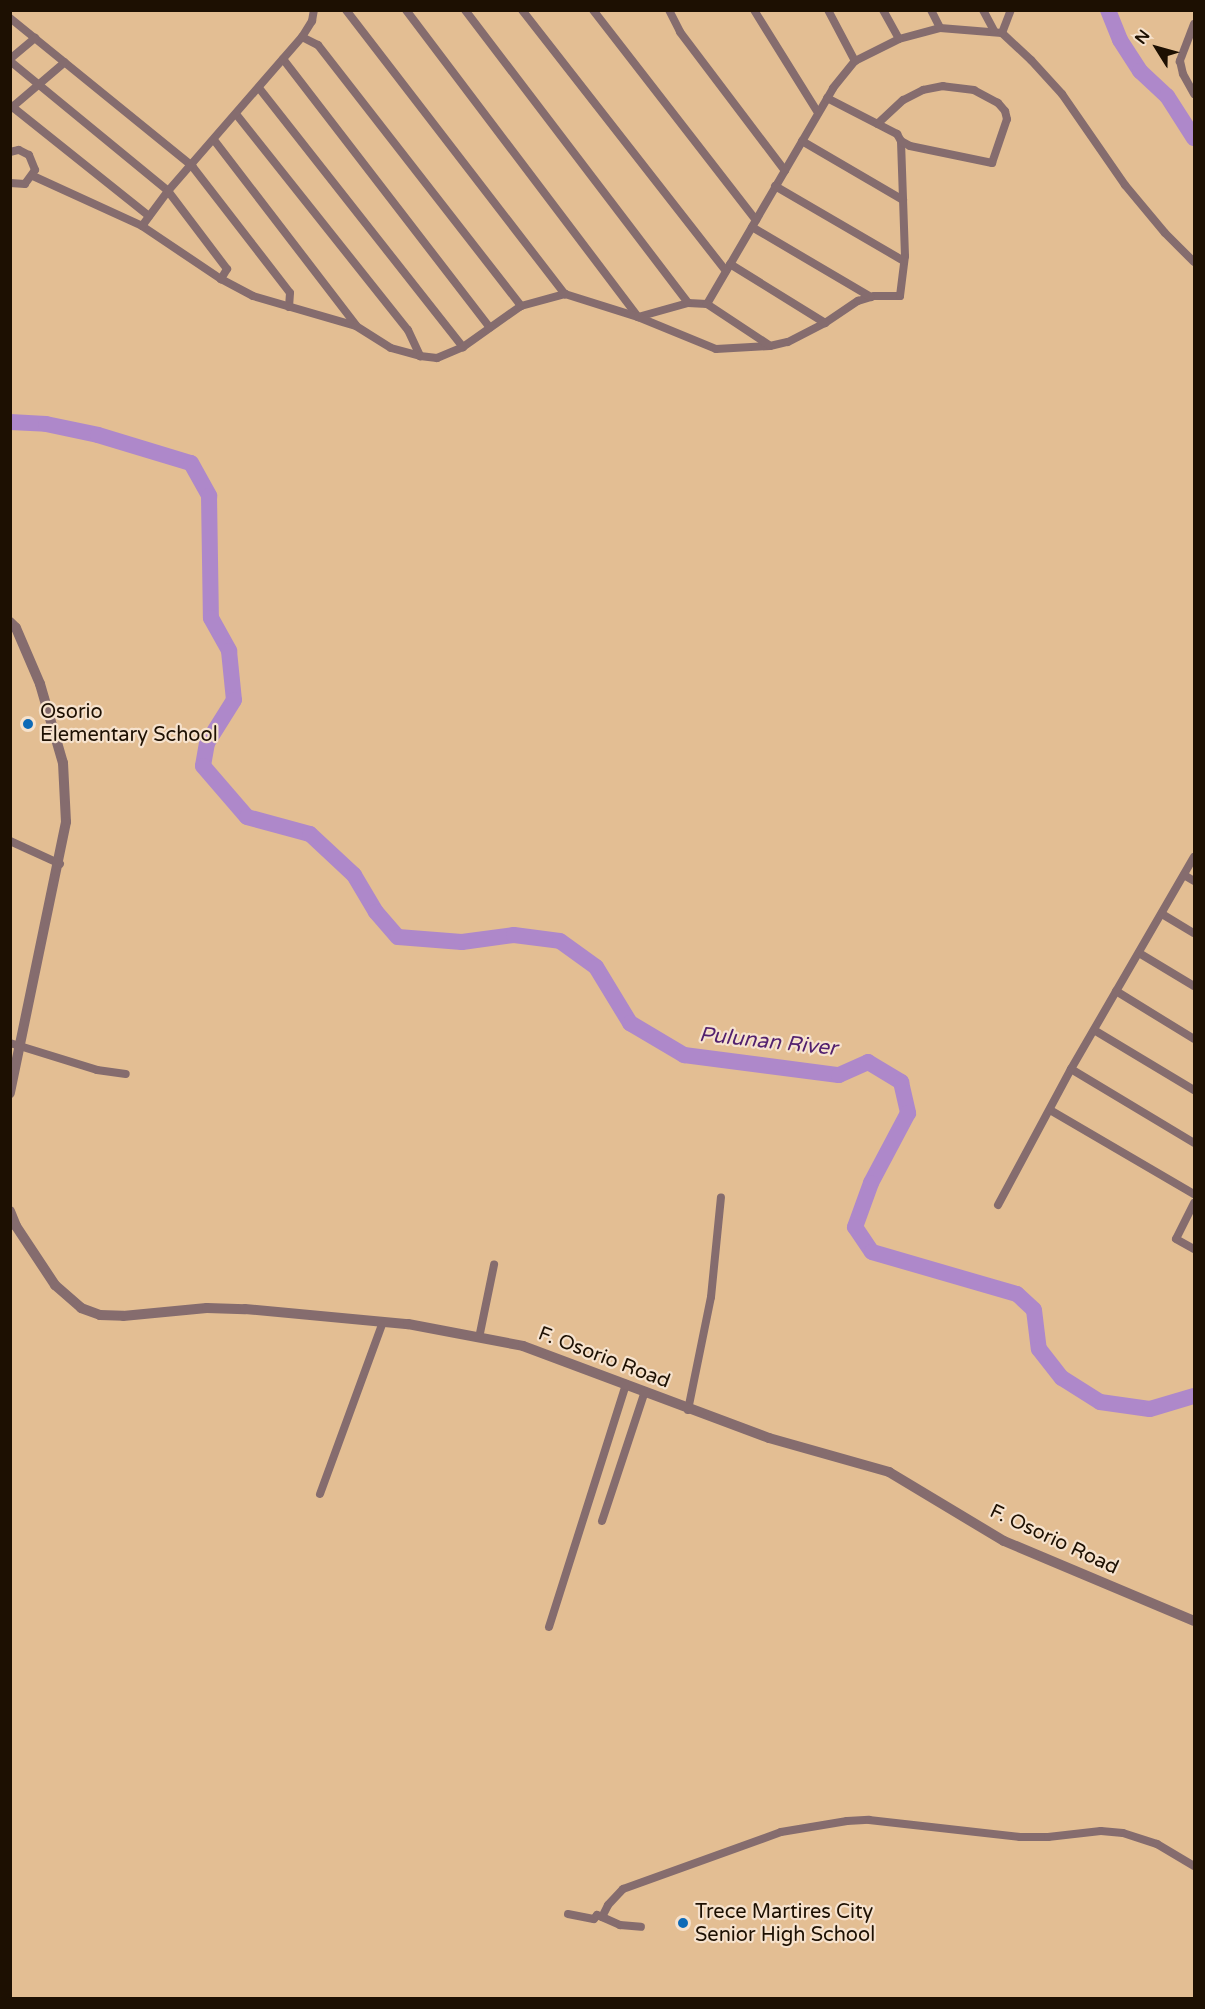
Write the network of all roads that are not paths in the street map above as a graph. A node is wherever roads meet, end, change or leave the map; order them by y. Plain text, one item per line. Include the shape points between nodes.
1 (314, 10) edge
2 (346, 10) edge
3 (406, 10) edge
4 (465, 10) edge
5 (522, 10) edge
6 (593, 10) edge
7 (669, 10) edge
8 (754, 10) edge
9 (828, 10) edge
10 (883, 10) edge
11 (931, 10) edge
12 (983, 10) edge
13 (1011, 10) edge
14 (10, 18) edge
15 (1194, 24) edge
16 (940, 28) junction
17 (998, 32) junction
18 (302, 37) junction
19 (35, 38) junction
20 (899, 39) junction
21 (283, 59) junction
22 (10, 60) edge
23 (855, 61) junction
24 (64, 62) junction
25 (39, 84) junction
26 (259, 88) junction
27 (1194, 94) edge
28 (827, 98) junction
29 (11, 107) edge
30 (818, 113) junction
31 (236, 114) junction
32 (877, 124) junction
33 (214, 140) junction
34 (802, 141) junction
35 (901, 141) junction
36 (10, 152) edge
37 (192, 166) junction
38 (784, 171) junction
39 (33, 176) junction
40 (10, 183) edge
41 (776, 186) junction
42 (168, 191) junction
43 (903, 200) junction
44 (149, 216) junction
45 (754, 223) junction
46 (142, 226) junction
47 (904, 261) junction
48 (1194, 262) edge
49 (728, 267) junction
50 (221, 279) junction
51 (565, 294) junction
52 (871, 297) junction
53 (688, 303) junction
54 (707, 304) junction
55 (521, 306) junction
56 (289, 307) junction
57 (639, 317) junction
58 (825, 323) junction
59 (356, 326) junction
60 (490, 328) junction
61 (770, 345) junction
62 (463, 347) junction
63 (420, 356) junction
64 (10, 622) edge
65 (10, 841) edge
66 (1194, 857) edge
67 (60, 864) junction
68 (1184, 875) junction
69 (1194, 881) edge
70 (1161, 914) junction
71 (1194, 933) edge
72 (1139, 952) junction
73 (1194, 986) edge
74 (1116, 991) junction
75 (1094, 1030) junction
76 (1194, 1039) edge
77 (10, 1043) edge
78 (22, 1044) junction
79 (1071, 1069) junction
80 (126, 1074) dead end
81 (1194, 1090) edge
82 (10, 1093) edge
83 (1050, 1110) junction
84 (1194, 1143) edge
85 (1194, 1194) edge
86 (721, 1197) dead end
87 (1194, 1203) edge
88 (998, 1205) dead end
89 (10, 1211) edge
90 (13, 1227) edge
91 (1194, 1249) edge
92 (494, 1265) dead end
93 (384, 1322) junction
94 (478, 1338) junction
95 (626, 1384) junction
96 (645, 1391) junction
97 (688, 1410) junction
98 (320, 1494) dead end
99 (602, 1521) dead end
100 (1194, 1621) edge
101 (549, 1627) dead end
102 (1194, 1866) edge
103 (568, 1914) dead end
104 (602, 1917) junction
105 (641, 1927) dead end

1 - 18 street
2 - 51 street
3 - 57 street
4 - 53 street
5 - 49 street
6 - 45 street
7 - 38 street via 680,32
8 - 30 street
9 - 23 street
10 - 20 street
11 - 16 street
12 - 17 street
13 - 17 street
14 - 19 street
15 - 27 street via 1180,61
16 - 17 street
16 - 20 street
17 - 48 street via 1062,94 1125,185
18 - 21 street
18 - 55 street via 318,45
19 - 22 street
19 - 24 street
20 - 23 street
21 - 26 street
21 - 60 street
22 - 25 street
23 - 28 street
24 - 25 street
24 - 37 street
25 - 29 street
25 - 42 street
26 - 31 street
26 - 62 street
28 - 30 street
28 - 32 street
29 - 44 street
30 - 34 street
31 - 33 street
31 - 63 street via 408,330
32 - 35 street via 897,134
32 - 35 street via 903,100 943,86 974,90 998,104 1007,119 992,163
33 - 37 street
33 - 59 street
34 - 38 street
34 - 43 street
35 - 43 street
36 - 39 street via 19,150 29,155 35,165
37 - 42 street
37 - 56 street via 290,293
38 - 41 street
39 - 40 street via 25,184
39 - 46 street
41 - 45 street
41 - 47 street
42 - 44 street
42 - 50 street via 227,269
43 - 47 street
44 - 46 street
45 - 49 street
45 - 52 street
46 - 50 street
47 - 52 street via 900,296
49 - 54 street
49 - 58 street
50 - 56 street via 253,296
51 - 55 street
51 - 57 street
52 - 58 street
53 - 54 street
53 - 57 street
54 - 61 street
55 - 60 street
56 - 59 street
57 - 61 street via 716,349
58 - 61 street via 788,342
59 - 63 street via 391,348
60 - 62 street
62 - 63 street via 437,358
64 - 67 street via 40,684 63,763 66,822
65 - 67 street
66 - 68 street
67 - 78 street
68 - 69 street
68 - 70 street
70 - 71 street
70 - 72 street
72 - 73 street
72 - 74 street
74 - 75 street
74 - 76 street
75 - 79 street
75 - 81 street
77 - 78 street
78 - 80 street via 97,1070
78 - 82 street
79 - 83 street
79 - 84 street
83 - 85 street
83 - 88 street
86 - 97 street via 711,1297
87 - 91 street via 1176,1239
89 - 90 street, F. Osorio Road
90 - 93 street, F. Osorio Road via 55,1285 81,1308 100,1315 207,1308
92 - 94 street
93 - 94 street, F. Osorio Road
93 - 98 street
94 - 95 street, F. Osorio Road via 523,1346
95 - 96 street, F. Osorio Road
95 - 101 street
96 - 97 street, F. Osorio Road
96 - 99 street
97 - 100 street, F. Osorio Road via 889,1472 1004,1541
102 - 104 street via 1157,1844 1123,1833 1020,1837 869,1820 847,1821 781,1832 623,1889
103 - 104 street
104 - 105 street via 620,1925

